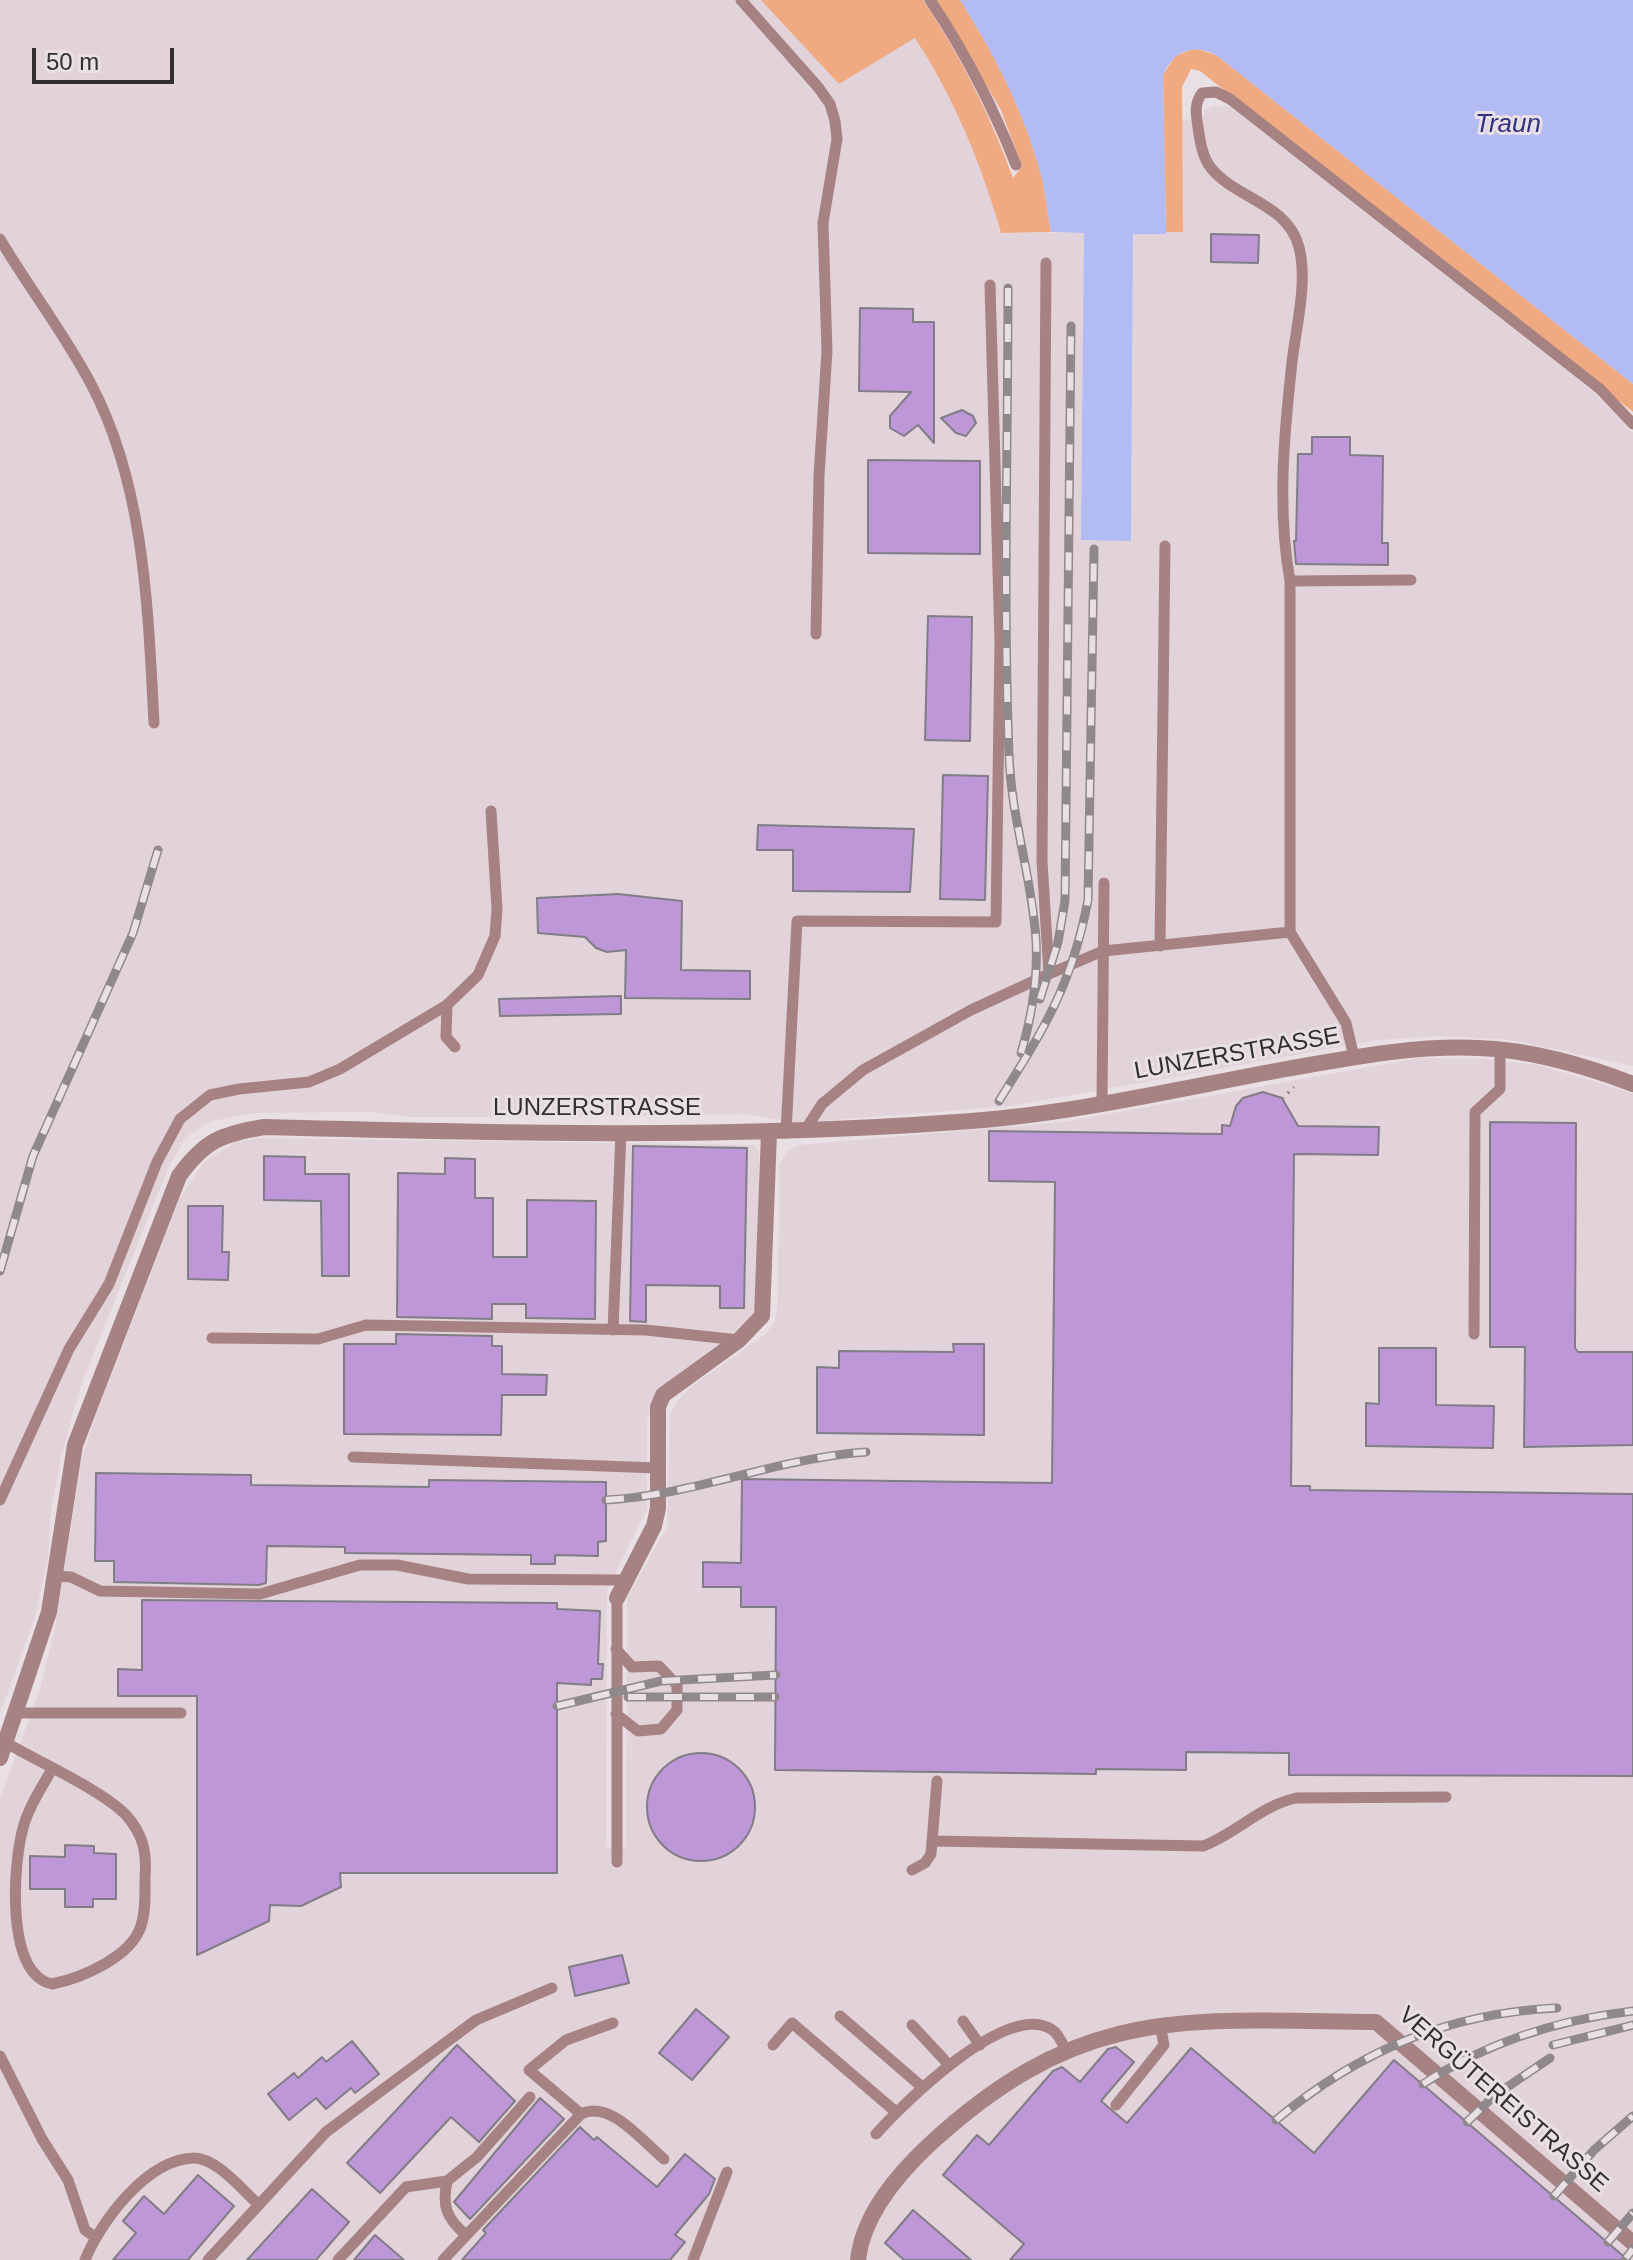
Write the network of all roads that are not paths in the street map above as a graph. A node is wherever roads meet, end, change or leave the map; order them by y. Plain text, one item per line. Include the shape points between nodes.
1 (741, 0) edge
2 (930, 0) edge
3 (1016, 165) dead end
4 (0, 239) edge
5 (1046, 263) dead end
6 (990, 285) dead end
7 (1633, 424) edge
8 (1165, 546) dead end
9 (1411, 580) dead end
10 (1290, 581) junction
11 (816, 634) dead end
12 (154, 723) dead end
13 (491, 811) dead end
14 (1104, 883) dead end
15 (1290, 932) junction
16 (1160, 946) junction
17 (1103, 951) junction
18 (1049, 974) junction
19 (447, 1005) junction
20 (455, 1047) dead end
21 (1500, 1050) junction
22 (1354, 1057) junction
23 (1633, 1084) edge
24 (1102, 1103) junction
25 (621, 1132) junction
26 (804, 1132) junction
27 (777, 1133) junction
28 (613, 1330) junction
29 (1474, 1334) dead end
30 (212, 1338) dead end
31 (739, 1340) junction
32 (353, 1457) dead end
33 (658, 1468) junction
34 (0, 1500) edge
35 (55, 1576) junction
36 (623, 1580) junction
37 (617, 1598) joint
38 (616, 1649) junction
39 (16, 1713) junction
40 (181, 1713) dead end
41 (616, 1714) junction
42 (3, 1750) edge
43 (51, 1771) junction
44 (937, 1781) dead end
45 (1446, 1797) dead end
46 (934, 1841) junction
47 (617, 1862) dead end
48 (912, 1870) dead end
49 (552, 1988) dead end
50 (840, 2016) dead end
51 (963, 2021) dead end
52 (613, 2023) dead end
53 (912, 2025) dead end
54 (1160, 2025) junction
55 (773, 2045) dead end
56 (980, 2045) junction
57 (1065, 2049) junction
58 (0, 2056) edge
59 (949, 2065) junction
60 (922, 2087) junction
61 (530, 2097) dead end
62 (1116, 2105) dead end
63 (896, 2112) junction
64 (581, 2114) junction
65 (876, 2134) dead end
66 (664, 2159) dead end
67 (727, 2172) dead end
68 (447, 2181) junction
69 (259, 2205) junction
70 (466, 2235) junction
71 (95, 2237) junction
72 (1633, 2243) edge
73 (340, 2259) edge
74 (85, 2260) edge
75 (208, 2260) edge
76 (443, 2260) edge
77 (693, 2260) edge
78 (858, 2260) edge

1 - 11 lane via 818,87 835,121 837,139 823,223 827,351
2 - 3 lane via 970,65
4 - 12 lane via 92,385 123,463 148,621
5 - 18 lane via 1042,861
6 - 27 lane via 1000,642 996,922 797,921
7 - 10 lane via 1600,389 1230,99 1202,93 1196,116 1208,165 1228,184 1272,209 1288,224 1299,247 1301,275 1283,443 1283,542
8 - 16 lane
9 - 10 lane
10 - 15 lane
13 - 19 lane via 495,936 478,975
14 - 17 lane
15 - 16 lane
15 - 22 lane via 1346,1023
16 - 17 lane
17 - 18 lane
17 - 24 lane
18 - 26 lane via 863,1070 822,1104
19 - 20 lane via 446,1037
19 - 34 lane via 319,1078 210,1095 180,1119 157,1162 109,1284 57,1372
21 - 22 street, LUNZERSTRASSE via 1430,1048
21 - 23 street, LUNZERSTRASSE via 1585,1066
21 - 29 lane via 1500,1089 1475,1112
22 - 24 street, LUNZERSTRASSE
24 - 26 street, LUNZERSTRASSE via 974,1121
25 - 27 street, LUNZERSTRASSE
25 - 28 lane
25 - 35 street, LUNZERSTRASSE via 264,1127 210,1142 171,1192 75,1445
26 - 27 street, LUNZERSTRASSE
27 - 31 street via 762,1316
28 - 30 lane via 366,1325 318,1339
28 - 31 lane
31 - 33 street via 663,1395 658,1407
32 - 33 lane
33 - 36 street via 654,1526
35 - 36 lane via 71,1577 100,1591 260,1594 360,1565 397,1565 468,1579
35 - 39 street, LUNZERSTRASSE via 49,1612
36 - 37 street
37 - 38 lane
38 - 41 lane
38 - 41 lane via 632,1667 659,1666 677,1685 677,1710 661,1729 638,1731
39 - 40 lane
39 - 42 street, LUNZERSTRASSE
41 - 47 lane
42 - 43 lane
43 - 43 lane via 124,1813 139,1832 147,1856 141,1927 130,1944 114,1957 52,1984 33,1975 27,1965 17,1921 22,1832
44 - 46 lane
45 - 46 lane via 1296,1798 1275,1803 1203,1846
46 - 48 lane via 925,1863
49 - 69 lane via 465,2027 326,2132
50 - 60 lane
51 - 56 lane
52 - 64 lane via 566,2040 529,2070
53 - 59 lane
54 - 57 street, VERGÜTEREISTRASSE
54 - 62 lane via 1164,2045
54 - 72 street, VERGÜTEREISTRASSE via 1196,2020 1376,2022
55 - 63 lane via 792,2023
56 - 57 lane via 1004,2031 1042,2026 1052,2029
56 - 59 lane
57 - 78 street, VERGÜTEREISTRASSE via 1003,2084 923,2151 867,2224
58 - 71 lane via 68,2180 85,2230
59 - 60 lane
60 - 63 lane
61 - 68 lane via 477,2157
63 - 65 lane
64 - 66 lane via 606,2111
64 - 70 lane
67 - 77 lane
68 - 70 lane via 447,2215
68 - 73 lane via 406,2187
69 - 71 lane via 216,2167 196,2158 163,2167 128,2195
69 - 75 lane
70 - 76 lane
71 - 74 lane

